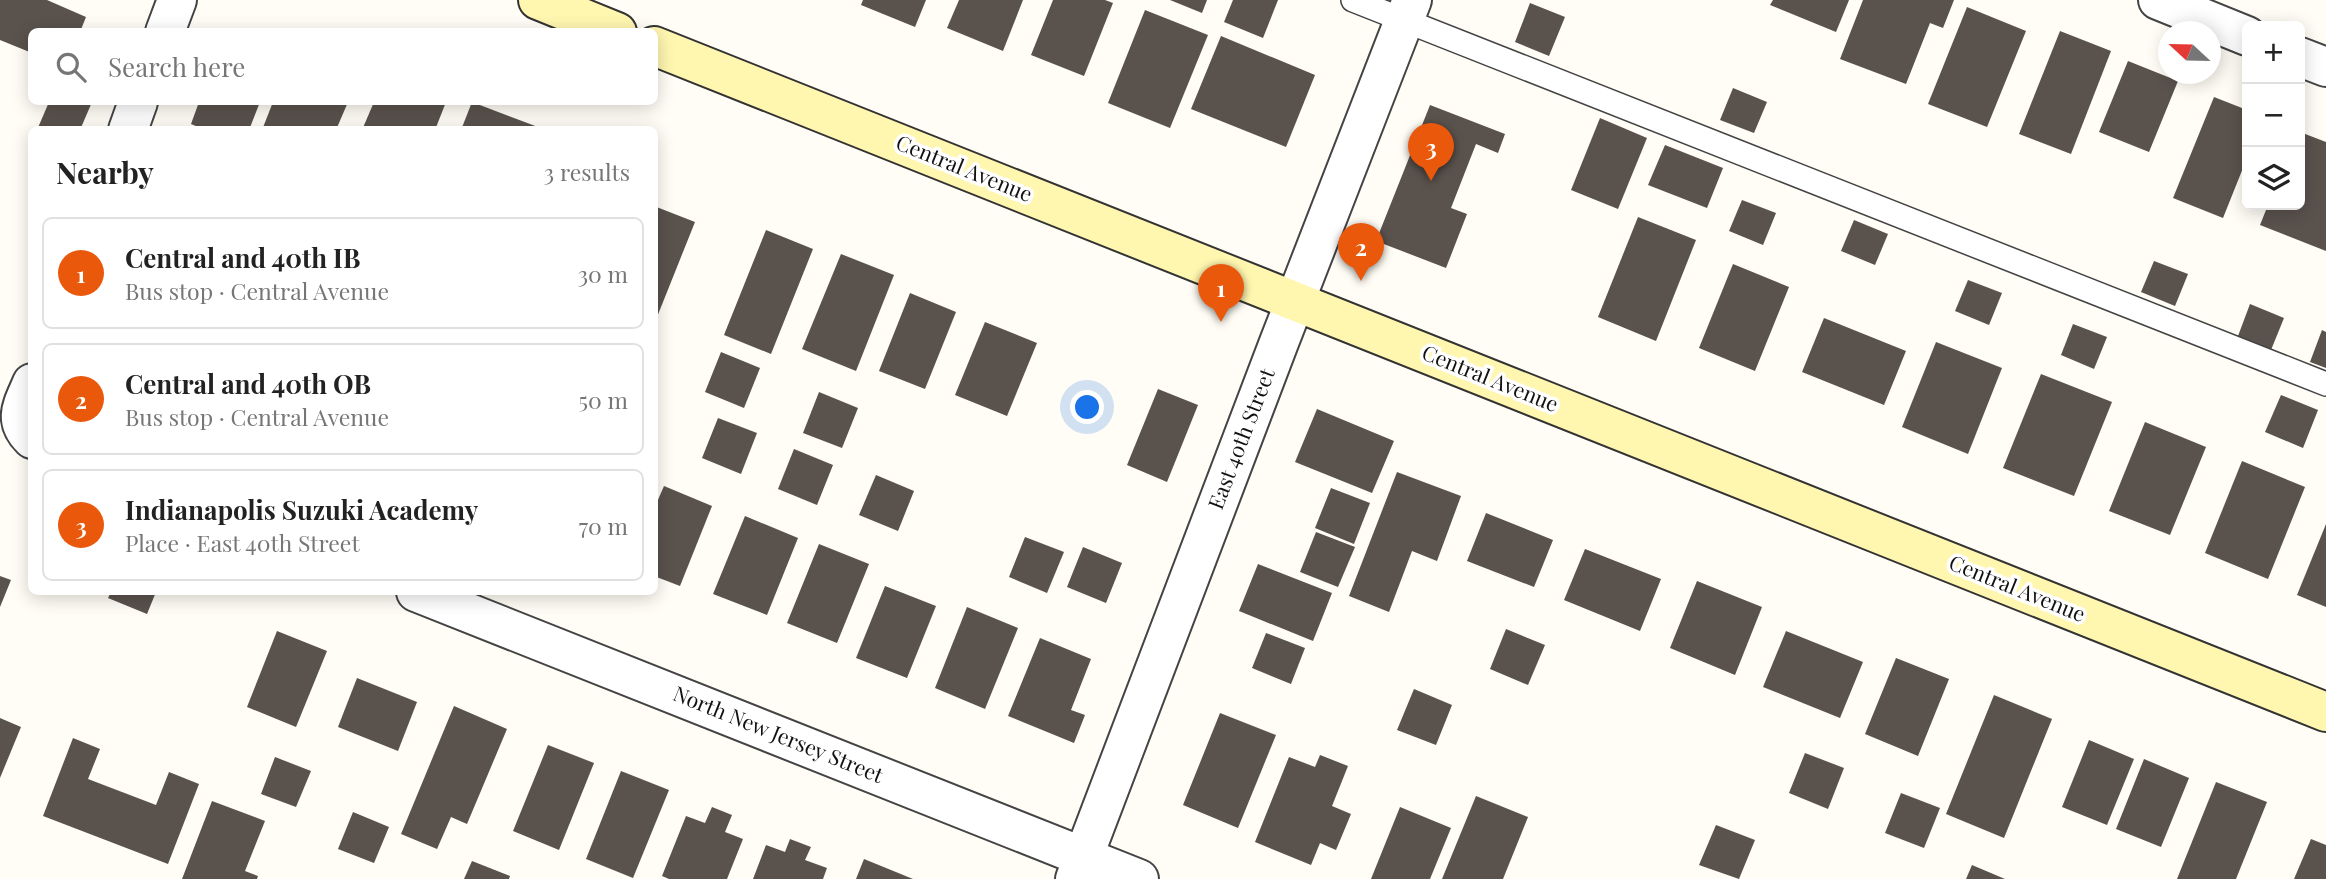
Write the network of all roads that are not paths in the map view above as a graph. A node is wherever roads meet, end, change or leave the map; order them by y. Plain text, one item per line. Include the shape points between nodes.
1 (177, 0) edge
2 (538, 0) edge
3 (1353, 0) edge
4 (2158, 0) edge
5 (1408, 10) edge
6 (166, 28) edge
7 (607, 28) edge
8 (2242, 34) edge
9 (658, 48) edge
10 (2305, 59) edge
11 (2326, 67) edge
12 (137, 105) edge
13 (129, 126) edge
14 (1295, 301) junction
15 (2326, 384) edge
16 (28, 393) edge
17 (27, 434) edge
18 (423, 595) edge
19 (2326, 712) edge
20 (1079, 868) edge
21 (1139, 879) edge

1 - 6 street
2 - 7 main road
3 - 5 lane
4 - 8 street
5 - 14 street, East 40th Street
5 - 15 lane
9 - 14 main road, Central Avenue
10 - 11 street
12 - 13 street
14 - 19 main road, Central Avenue
14 - 20 street, East 40th Street
16 - 17 street via 20,413
18 - 20 street, North New Jersey Street
20 - 21 street, North New Jersey Street

